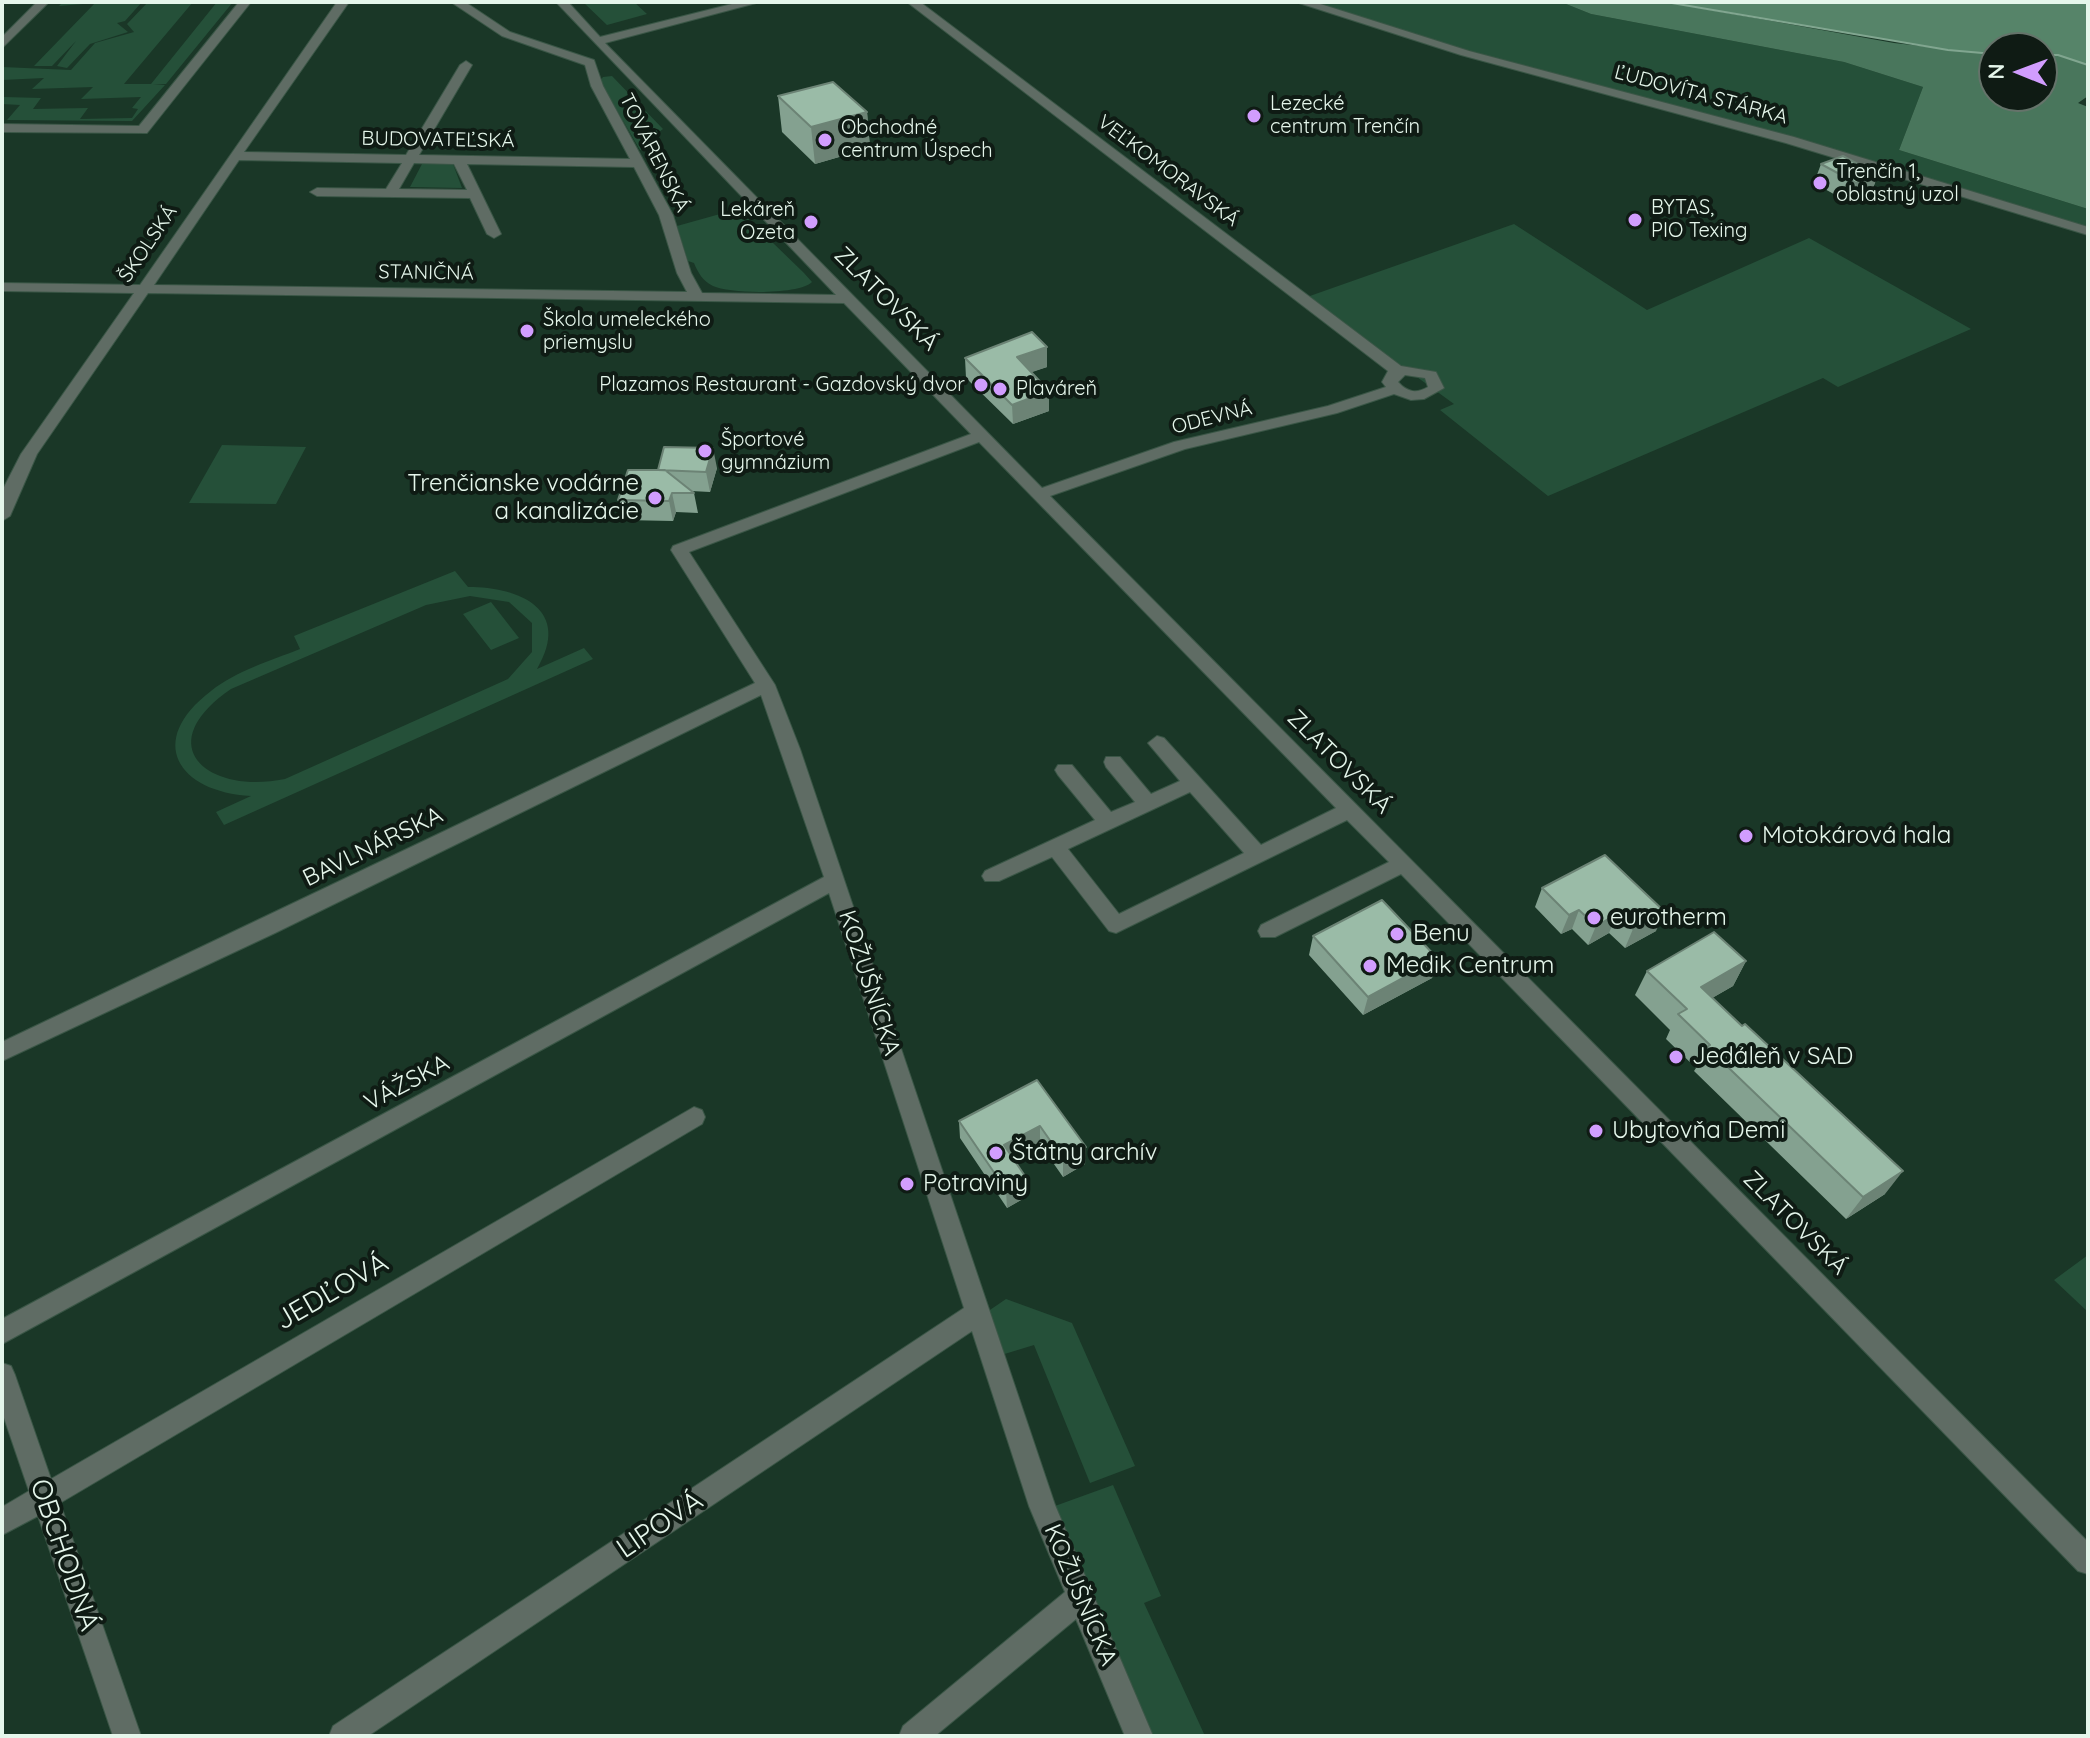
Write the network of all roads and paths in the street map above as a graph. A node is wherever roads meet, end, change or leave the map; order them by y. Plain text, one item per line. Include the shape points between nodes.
1 (43, 2) edge
2 (245, 2) edge
3 (343, 2) edge
4 (457, 2) edge
5 (562, 2) edge
6 (754, 2) edge
7 (913, 2) edge
8 (1302, 2) edge
9 (597, 41) junction
10 (2, 44) edge
11 (466, 65) dead end
12 (620, 67) junction
13 (591, 68) junction
14 (2, 128) edge
15 (234, 156) junction
16 (409, 159) junction
17 (459, 160) junction
18 (641, 163) junction
19 (317, 192) dead end
20 (390, 193) junction
21 (473, 194) junction
22 (2088, 231) edge
23 (494, 234) dead end
24 (2, 287) edge
25 (142, 289) junction
26 (697, 297) junction
27 (849, 299) junction
28 (1398, 371) junction
29 (1395, 389) junction
30 (983, 435) junction
31 (23, 462) junction
32 (2, 464) edge
33 (1041, 494) junction
34 (2, 516) edge
35 (766, 685) junction
36 (1157, 743) dead end
37 (1113, 762) dead end
38 (1065, 770) dead end
39 (1193, 783) junction
40 (1148, 804) junction
41 (1350, 810) junction
42 (1108, 822) junction
43 (1055, 847) junction
44 (1258, 855) junction
45 (1403, 864) junction
46 (992, 876) dead end
47 (836, 880) junction
48 (1268, 931) dead end
49 (2, 1052) edge
50 (694, 1117) dead end
51 (977, 1313) junction
52 (2, 1332) edge
53 (2, 1375) edge
54 (44, 1497) junction
55 (2, 1522) edge
56 (2088, 1561) edge
57 (1079, 1598) junction
58 (127, 1736) edge
59 (343, 1736) edge
60 (913, 1736) edge
61 (1139, 1736) edge

1 - 10 street
2 - 14 street via 143,130
3 - 15 street, ŠKOLSKÁ
4 - 13 street via 506,34
5 - 9 street, ZLATOVSKÁ
6 - 9 street
7 - 28 street, VEĽKOMORAVSKÁ
8 - 22 street, ĽUDOVÍTA STÁRKA via 1465,53 1790,140
9 - 12 street, ZLATOVSKÁ via 594,38
11 - 16 street
12 - 13 street, TOVÁRENSKÁ
12 - 27 street, ZLATOVSKÁ
13 - 18 street, TOVÁRENSKÁ
15 - 16 street, BUDOVATEĽSKÁ
15 - 25 street, ŠKOLSKÁ
16 - 17 street, BUDOVATEĽSKÁ
16 - 20 street
17 - 18 street, BUDOVATEĽSKÁ
17 - 21 street
18 - 26 street, TOVÁRENSKÁ
19 - 20 street
20 - 21 street
21 - 23 street
24 - 25 street, STANIČNÁ
25 - 26 street, STANIČNÁ
25 - 31 street, ŠKOLSKÁ
26 - 27 street, STANIČNÁ
27 - 30 street, ZLATOVSKÁ
28 - 29 street via 1390,382
28 - 29 street via 1425,372 1436,388 1414,396
29 - 33 street, ODEVNÁ via 1332,410 1180,445
30 - 33 street, ZLATOVSKÁ
30 - 35 street, KOŽUŠNÍCKA via 679,550
31 - 32 street
31 - 34 street, ŠKOLSKÁ
33 - 41 street, ZLATOVSKÁ
35 - 47 street, KOŽUŠNÍCKA
35 - 49 street, BAVLNÁRSKA
36 - 39 street
37 - 40 street
38 - 42 street
39 - 40 street
39 - 44 street
40 - 42 street
41 - 44 street
41 - 45 street, ZLATOVSKÁ
42 - 43 street
43 - 44 street via 1116,925
43 - 46 street
45 - 48 street
45 - 56 street, ZLATOVSKÁ
47 - 51 street, KOŽUŠNÍCKA
47 - 52 street, VÁŽSKA
50 - 54 street, JEDĽOVÁ
51 - 57 street, KOŽUŠNÍCKA
51 - 59 street, LIPOVÁ
53 - 54 street, OBCHODNÁ
54 - 55 street, JEDĽOVÁ
54 - 58 street, OBCHODNÁ
57 - 60 street
57 - 61 street, KOŽUŠNÍCKA

